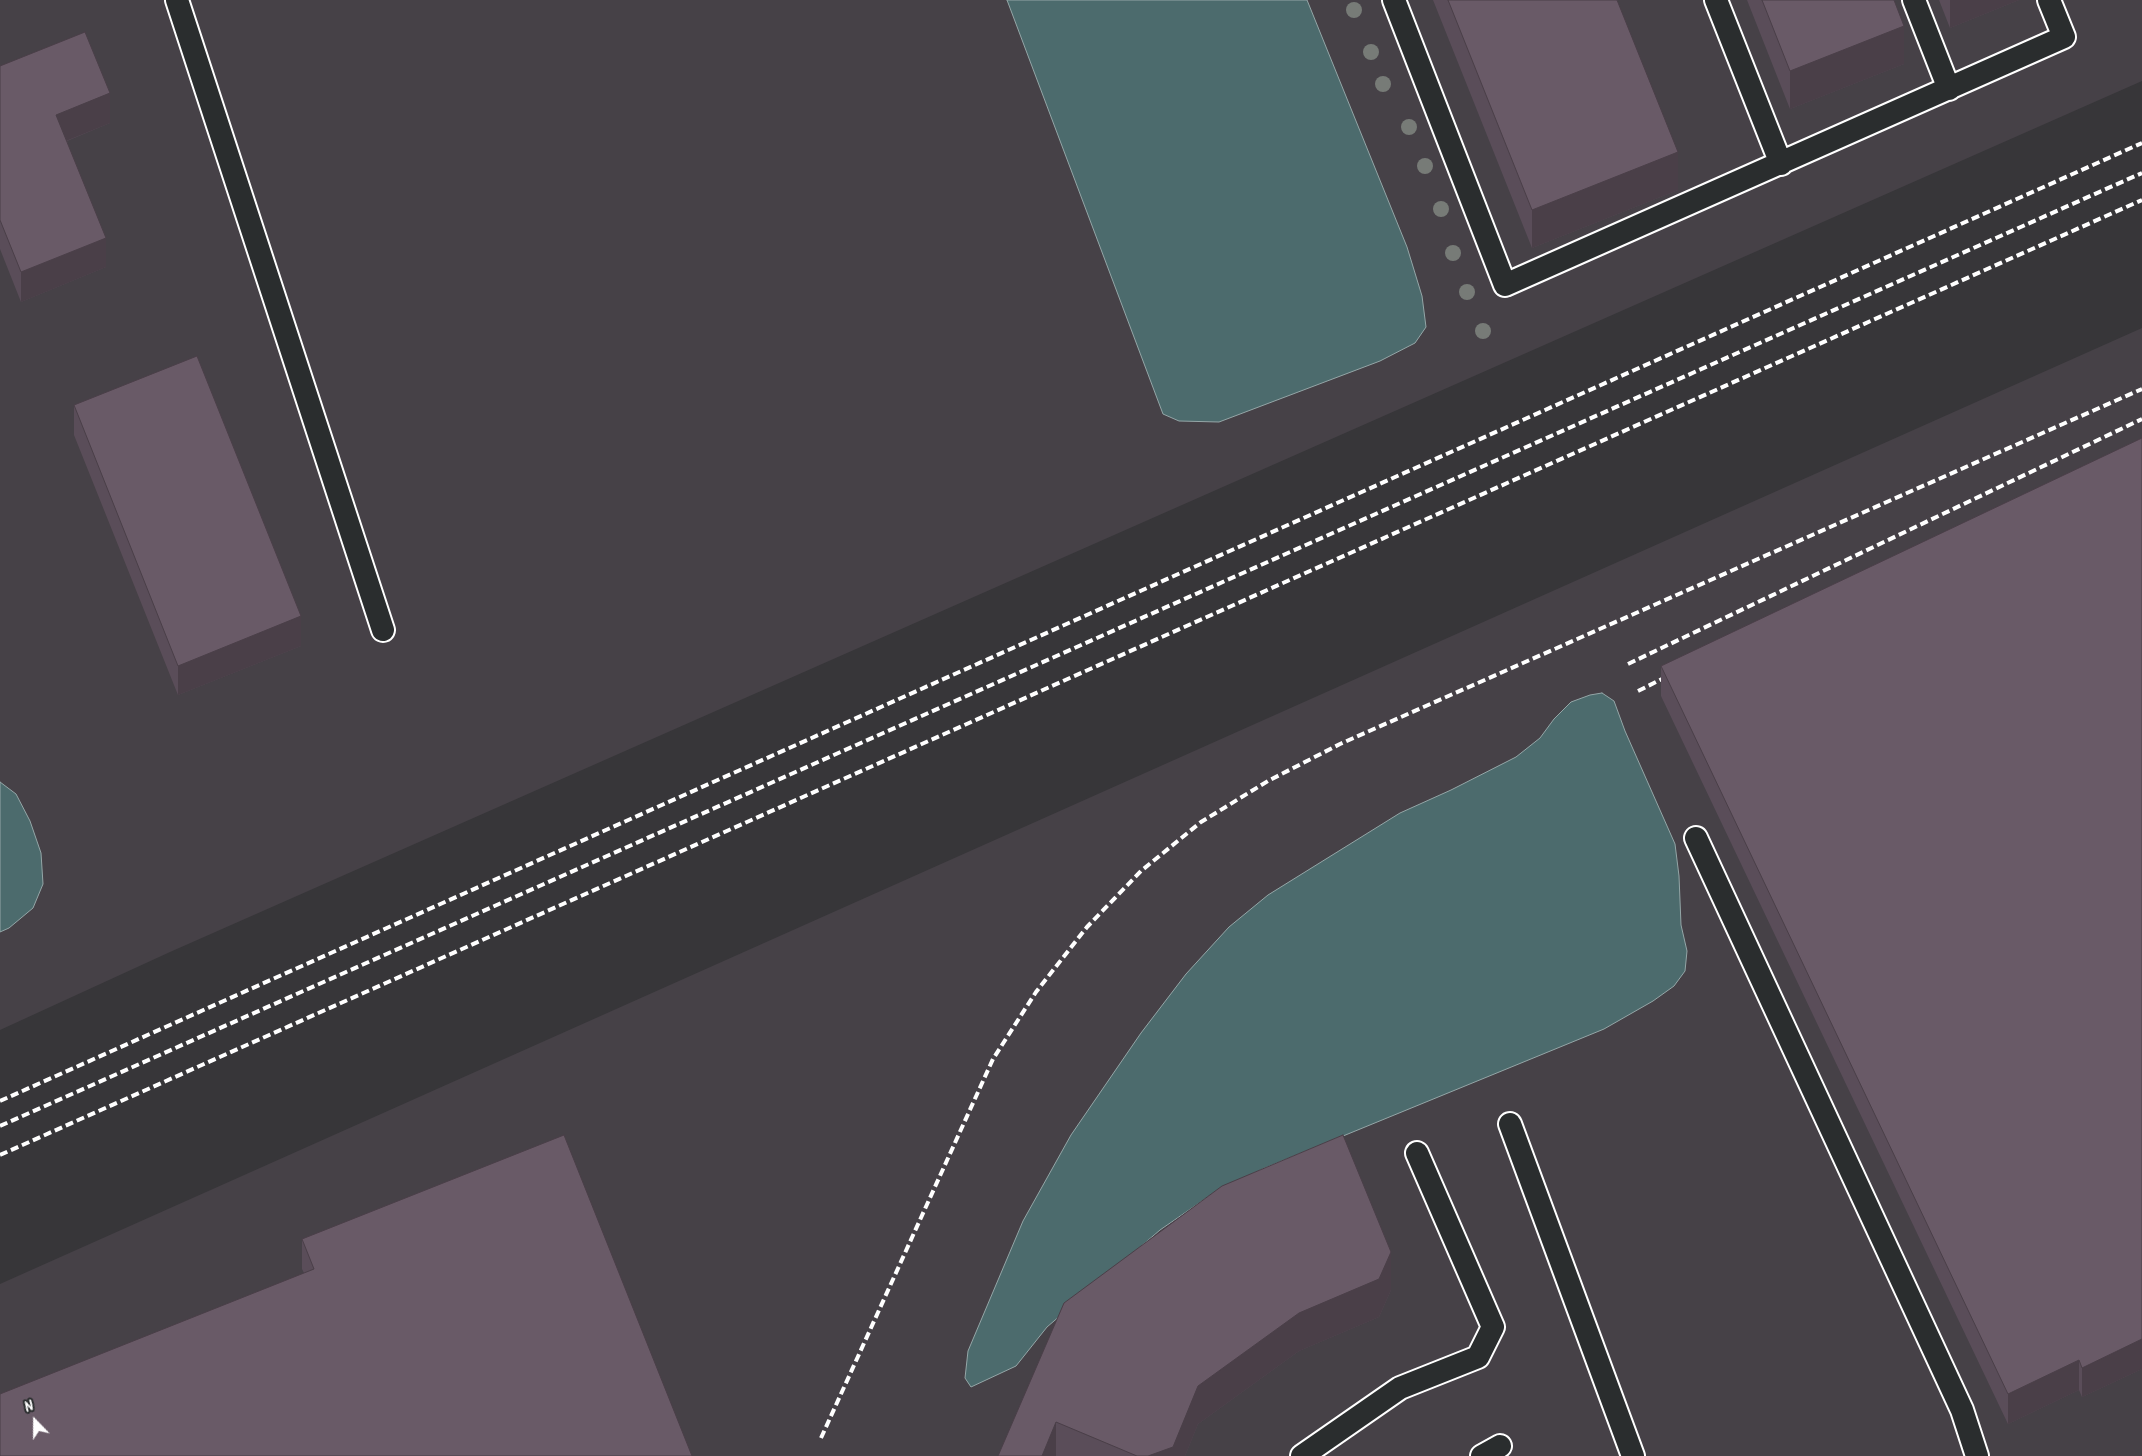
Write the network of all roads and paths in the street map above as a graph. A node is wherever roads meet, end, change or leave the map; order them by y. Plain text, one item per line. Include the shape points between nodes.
1 (177, 0) edge
2 (1394, 0) edge
3 (1716, 0) edge
4 (1914, 0) edge
5 (2049, 0) edge
6 (1949, 89) junction
7 (1781, 164) junction
8 (383, 630) dead end
9 (1696, 838) dead end
10 (1510, 1124) dead end
11 (1417, 1153) dead end
12 (1302, 1456) edge
13 (1633, 1456) edge
14 (1977, 1456) edge

1 - 8 lane
2 - 7 lane via 1505,285
3 - 7 lane
4 - 6 lane
5 - 6 lane via 2064,37
6 - 7 lane
9 - 14 lane via 1962,1410
10 - 13 lane
11 - 12 lane via 1493,1327 1478,1357 1400,1388

